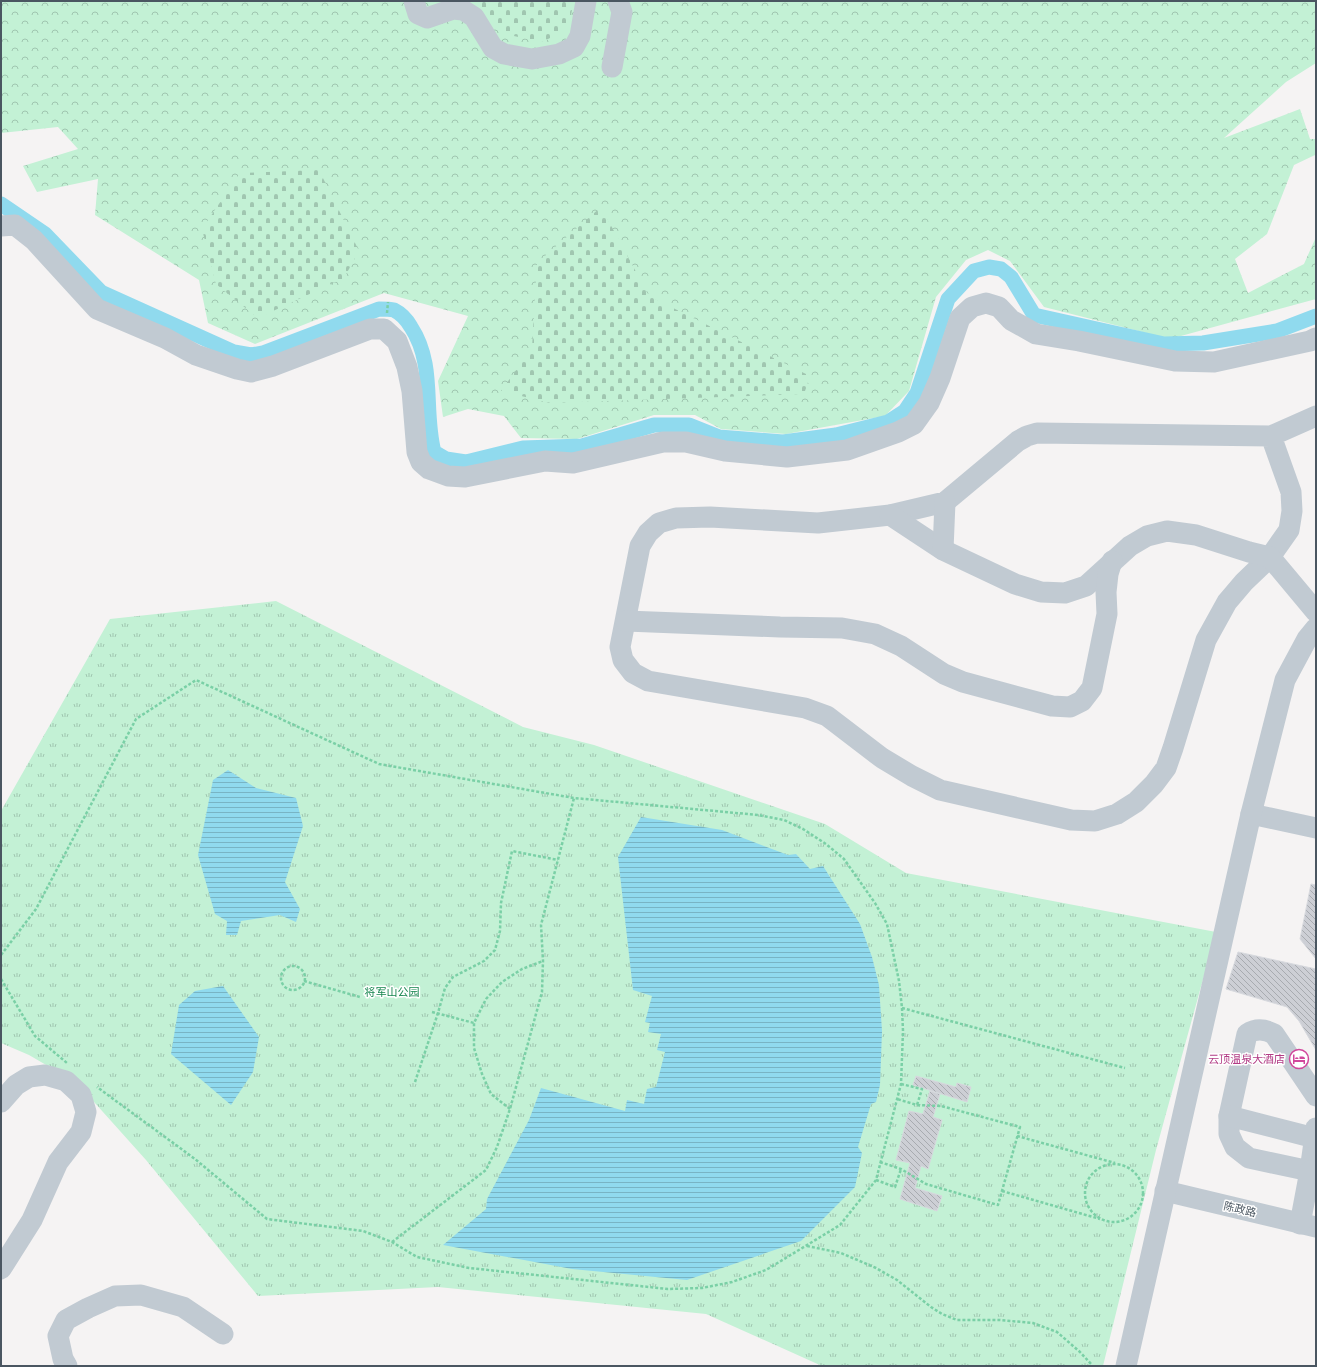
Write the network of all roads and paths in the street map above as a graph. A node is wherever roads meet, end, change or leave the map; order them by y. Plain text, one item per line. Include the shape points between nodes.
1 (414, 1) edge
2 (586, 1) edge
3 (618, 1) edge
4 (612, 67) dead end
5 (1, 226) edge
6 (388, 302) dead end
7 (386, 318) dead end
8 (1316, 338) edge
9 (1316, 416) edge
10 (1271, 436) junction
11 (946, 502) junction
12 (890, 514) junction
13 (943, 550) junction
14 (1270, 557) junction
15 (1112, 561) junction
16 (1316, 612) edge
17 (626, 621) junction
18 (1316, 628) edge
19 (574, 798) junction
20 (1251, 814) junction
21 (1316, 828) edge
22 (558, 860) junction
23 (1, 955) edge
24 (543, 961) junction
25 (1, 978) edge
26 (304, 981) junction
27 (360, 997) dead end
28 (902, 1008) junction
29 (432, 1012) dead end
30 (438, 1013) junction
31 (474, 1023) junction
32 (71, 1066) dead end
33 (1125, 1068) dead end
34 (415, 1082) dead end
35 (902, 1084) junction
36 (96, 1086) dead end
37 (1316, 1096) edge
38 (897, 1099) junction
39 (1, 1102) edge
40 (917, 1105) junction
41 (510, 1109) junction
42 (1229, 1116) junction
43 (1315, 1133) edge
44 (1017, 1136) junction
45 (880, 1162) junction
46 (1122, 1165) junction
47 (901, 1169) junction
48 (1310, 1171) junction
49 (876, 1180) junction
50 (1002, 1191) junction
51 (1165, 1191) junction
52 (1110, 1221) junction
53 (1308, 1226) edge
54 (392, 1242) junction
55 (807, 1246) junction
56 (1, 1269) edge
57 (223, 1334) dead end
58 (1092, 1365) edge
59 (67, 1366) edge
60 (1126, 1366) edge

1 - 2 street via 418,14 427,18 453,9 463,10 474,17 493,48 504,54 532,59 559,54 574,47 580,36
3 - 4 street via 622,12
5 - 8 street via 15,225 34,240 96,309 165,338 196,355 237,369 252,372 370,329 384,329 396,341 408,367 417,452 421,462 428,469 448,476 465,477 545,462 573,463 663,442 686,442 725,451 787,457 847,450 914,424 929,403 940,378 960,318 972,307 986,303 999,307 1011,320 1036,334 1175,361 1214,362
6 - 7 path
9 - 10 street
10 - 11 street via 1037,433 1018,441
10 - 14 street via 1291,492 1292,511 1289,530
11 - 12 street
11 - 13 street
12 - 13 street
12 - 17 street via 818,523 710,517 676,518 659,523 648,533 640,546
13 - 15 street via 1015,584 1041,592 1065,593 1086,586
14 - 15 street via 1196,535 1167,531 1147,536
14 - 16 street
14 - 17 street via 1228,602 1206,640 1166,768 1136,802 1117,814 1096,821 1071,820 940,790 882,758 828,716 805,708 648,680 633,673 623,660 620,647
15 - 17 street via 1106,592 1107,614 1092,688 1082,701 1070,707 1052,706 963,682 944,674 901,646 875,634 842,628
18 - 20 street via 1307,639 1285,680
19 - 22 path
19 - 23 path via 379,764 196,680 136,719 36,909
19 - 28 path via 758,815 784,820 803,829 844,859 887,924
20 - 21 street
20 - 51 street
22 - 24 path via 541,925
22 - 30 path via 512,852 501,903 500,931 495,950 484,961 453,977 445,988
24 - 31 path via 522,969 502,982 486,999
24 - 41 path via 542,992
25 - 32 path via 34,1036
26 - 26 path via 304,974 299,968 292,966 285,969 281,976 285,986 292,990 300,987
26 - 27 path
28 - 33 path
28 - 35 path
29 - 30 path
30 - 31 path
30 - 34 path
31 - 41 path via 474,1048 490,1094
35 - 38 path
35 - 40 path via 922,1089
36 - 54 path via 195,1158 267,1219 363,1231
37 - 42 street via 1274,1034 1266,1030 1253,1030 1247,1034
38 - 40 path
38 - 45 path
39 - 56 street via 16,1085 29,1077 46,1075 66,1081 81,1095 86,1112 81,1132 58,1162 32,1220
40 - 44 path via 941,1106 1020,1127
41 - 54 path via 486,1170
42 - 43 street
42 - 48 street via 1229,1134 1235,1147 1249,1158
43 - 48 street
44 - 46 path
44 - 50 path
45 - 47 path
45 - 49 path
46 - 52 path via 1130,1169 1142,1184 1142,1199 1136,1212 1128,1218
46 - 52 path via 1103,1166 1089,1178 1086,1187 1088,1206 1093,1213
47 - 49 path via 895,1186
47 - 50 path via 926,1184 998,1205
48 - 53 street
49 - 55 path via 840,1225
50 - 52 path
51 - 53 street, 陈政路
51 - 60 street
54 - 55 path via 417,1257 469,1268 668,1289 702,1288 732,1282 766,1270
55 - 58 path via 841,1253 876,1268 897,1280 931,1307 957,1320 1033,1323 1057,1332
57 - 59 street via 183,1307 140,1295 115,1296 66,1320 58,1336

